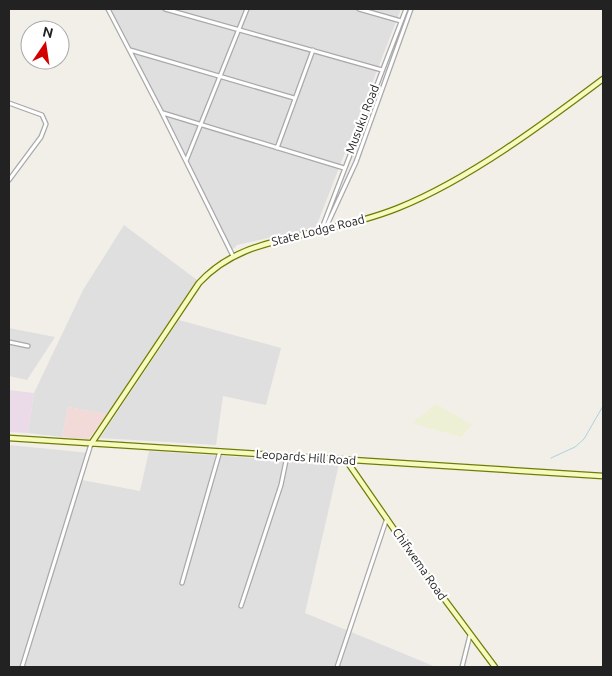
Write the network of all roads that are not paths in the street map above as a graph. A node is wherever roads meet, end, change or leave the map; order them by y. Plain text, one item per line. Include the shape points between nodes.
1 (108, 9) edge
2 (165, 9) edge
3 (247, 9) edge
4 (359, 9) edge
5 (406, 9) edge
6 (411, 9) edge
7 (401, 21) junction
8 (240, 29) junction
9 (129, 50) junction
10 (313, 50) junction
11 (382, 70) junction
12 (222, 77) junction
13 (603, 79) edge
14 (294, 98) junction
15 (9, 103) edge
16 (162, 113) junction
17 (202, 125) junction
18 (277, 148) junction
19 (186, 161) junction
20 (344, 168) junction
21 (9, 180) edge
22 (320, 231) junction
23 (233, 256) junction
24 (9, 342) edge
25 (28, 346) dead end
26 (9, 438) edge
27 (91, 444) junction
28 (220, 451) junction
29 (287, 456) junction
30 (346, 460) junction
31 (603, 476) edge
32 (387, 517) junction
33 (182, 583) dead end
34 (241, 606) dead end
35 (470, 634) junction
36 (22, 667) edge
37 (337, 667) edge
38 (462, 667) edge
39 (495, 667) edge

1 - 9 street
2 - 8 street
3 - 8 street
4 - 7 street
5 - 7 street, Musuku Road
6 - 22 street via 353,170 328,223
7 - 11 street, Musuku Road
8 - 10 street
8 - 12 street
9 - 12 street
9 - 16 street
10 - 11 street
10 - 14 street
11 - 20 street, Musuku Road
12 - 14 street
12 - 17 street
13 - 22 street, State Lodge Road via 456,180 398,208
14 - 18 street
15 - 21 street via 42,115 46,124
16 - 17 street
16 - 19 street
17 - 18 street
17 - 19 street
18 - 20 street
19 - 23 street
20 - 22 street, Musuku Road
22 - 23 street, State Lodge Road via 270,242
23 - 27 street, State Lodge Road via 220,263 199,283
24 - 25 street
26 - 27 street, Leopards Hill Road
27 - 28 street, Leopards Hill Road
27 - 36 street
28 - 29 street, Leopards Hill Road
28 - 33 street
29 - 30 street, Leopards Hill Road
29 - 34 street via 281,485
30 - 31 street, Leopards Hill Road
30 - 32 street, Chifwema Road
32 - 35 street, Chifwema Road
32 - 37 street
35 - 38 street
35 - 39 street, Chifwema Road

